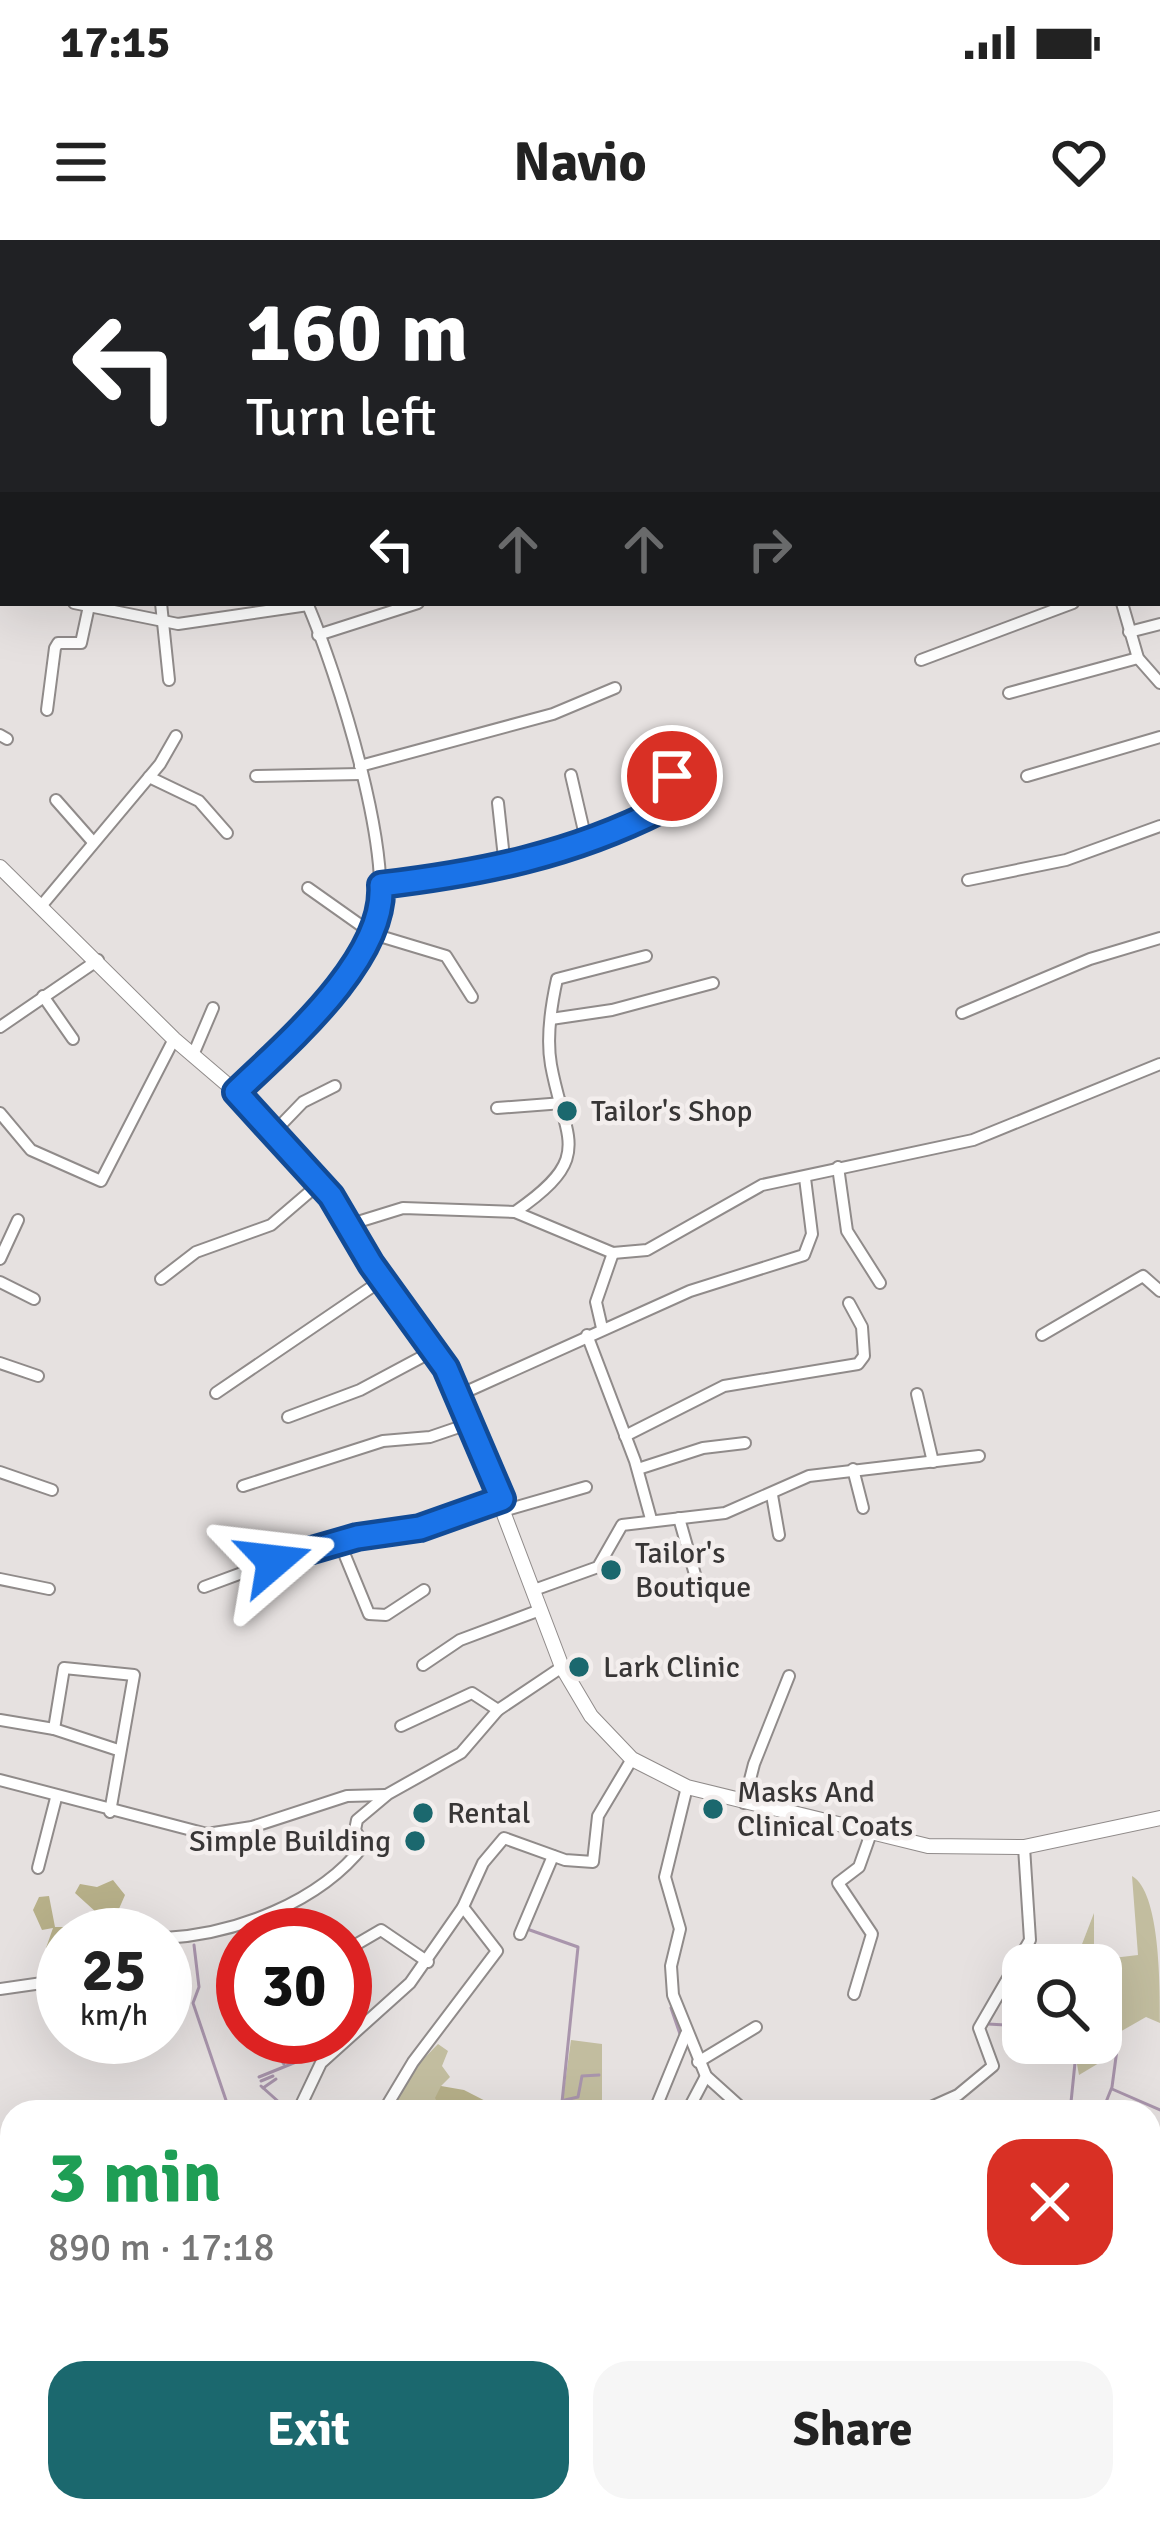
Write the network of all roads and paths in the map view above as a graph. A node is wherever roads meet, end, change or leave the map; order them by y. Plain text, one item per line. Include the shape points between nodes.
1 (89, 606) joint
2 (160, 606) edge
3 (295, 606) edge
4 (308, 606) edge
5 (409, 606) edge
6 (1123, 606) edge
7 (1038, 609) edge
8 (162, 619) junction
9 (1160, 624) edge
10 (1129, 632) junction
11 (318, 635) junction
12 (1138, 658) junction
13 (920, 660) dead end
14 (169, 680) dead end
15 (1160, 683) edge
16 (615, 688) dead end
17 (1009, 693) dead end
18 (46, 710) dead end
19 (176, 736) dead end
20 (1160, 737) edge
21 (360, 770) junction
22 (676, 770) dead end
23 (571, 775) dead end
24 (256, 776) dead end
25 (1027, 776) dead end
26 (149, 777) junction
27 (56, 800) dead end
28 (498, 802) dead end
29 (1160, 826) edge
30 (227, 833) dead end
31 (93, 842) junction
32 (587, 844) junction
33 (0, 867) edge
34 (505, 867) junction
35 (968, 880) dead end
36 (381, 885) junction
37 (308, 888) dead end
38 (42, 905) junction
39 (373, 934) junction
40 (1160, 938) edge
41 (646, 956) dead end
42 (98, 960) junction
43 (713, 983) dead end
44 (43, 996) junction
45 (472, 997) dead end
46 (213, 1008) dead end
47 (962, 1013) dead end
48 (551, 1019) junction
49 (0, 1028) edge
50 (73, 1039) dead end
51 (174, 1040) junction
52 (193, 1055) junction
53 (1160, 1064) edge
54 (335, 1086) dead end
55 (236, 1092) junction
56 (563, 1103) junction
57 (497, 1108) dead end
58 (0, 1113) edge
59 (274, 1132) junction
60 (838, 1166) junction
61 (805, 1178) junction
62 (320, 1183) junction
63 (515, 1212) junction
64 (18, 1220) dead end
65 (348, 1225) junction
66 (614, 1253) junction
67 (0, 1259) edge
68 (161, 1279) dead end
69 (382, 1280) junction
70 (0, 1282) edge
71 (880, 1283) dead end
72 (1160, 1291) edge
73 (34, 1299) dead end
74 (849, 1303) dead end
75 (602, 1328) junction
76 (586, 1335) junction
77 (1042, 1335) dead end
78 (434, 1351) junction
79 (0, 1363) edge
80 (38, 1376) dead end
81 (216, 1393) dead end
82 (917, 1394) dead end
83 (459, 1395) junction
84 (288, 1417) dead end
85 (471, 1423) junction
86 (626, 1436) junction
87 (745, 1443) dead end
88 (979, 1456) dead end
89 (933, 1462) junction
90 (638, 1469) junction
91 (853, 1469) junction
92 (0, 1472) edge
93 (243, 1486) dead end
94 (586, 1487) dead end
95 (52, 1490) dead end
96 (772, 1495) junction
97 (504, 1505) junction
98 (863, 1508) dead end
99 (679, 1518) junction
100 (651, 1519) junction
101 (779, 1535) dead end
102 (339, 1541) junction
103 (696, 1578) dead end
104 (0, 1579) edge
105 (204, 1587) dead end
106 (49, 1589) dead end
107 (424, 1590) dead end
108 (534, 1590) junction
109 (540, 1610) junction
110 (423, 1665) dead end
111 (562, 1667) junction
112 (789, 1676) dead end
113 (498, 1710) junction
114 (0, 1720) edge
115 (401, 1726) dead end
116 (53, 1729) junction
117 (118, 1750) junction
118 (632, 1760) junction
119 (0, 1780) edge
120 (687, 1787) junction
121 (388, 1794) junction
122 (56, 1798) junction
123 (744, 1803) junction
124 (110, 1812) junction
125 (1160, 1818) edge
126 (870, 1836) junction
127 (1024, 1847) junction
128 (553, 1856) junction
129 (38, 1868) dead end
130 (464, 1907) junction
131 (520, 1934) dead end
132 (192, 1935) edge
133 (372, 1935) edge
134 (428, 1962) junction
135 (36, 1984) edge
136 (0, 1989) edge
137 (854, 1994) dead end
138 (756, 2027) dead end
139 (686, 2034) junction
140 (698, 2062) junction
141 (706, 2076) junction
142 (303, 2100) edge
143 (390, 2100) edge
144 (659, 2100) edge
145 (693, 2100) edge
146 (733, 2100) edge
147 (948, 2100) edge

1 - 8 street
1 - 18 street via 81,643 55,648
2 - 8 street
3 - 8 street via 189,624
4 - 11 street
5 - 11 street
6 - 10 street
7 - 13 street
8 - 14 street
9 - 10 street
10 - 12 street
11 - 21 street
12 - 15 street
12 - 17 street
16 - 21 street
19 - 26 street
20 - 25 street
21 - 24 street
21 - 36 street
22 - 32 street via 662,809
23 - 32 street
26 - 30 street via 200,801
26 - 31 street
27 - 31 street
28 - 34 street
29 - 35 street via 1066,860
31 - 38 street
32 - 34 street
33 - 38 street
34 - 36 street
36 - 39 street
37 - 39 street
38 - 42 street
39 - 45 street via 441,953
39 - 55 street via 353,968
40 - 47 street via 1090,958
41 - 48 street via 561,976
42 - 44 street
42 - 51 street
43 - 48 street
44 - 49 street
44 - 50 street
46 - 52 street
48 - 56 street via 551,1066
51 - 52 street
51 - 58 street via 100,1181 31,1150
52 - 55 street
53 - 60 street via 986,1136
54 - 59 street via 303,1102
55 - 59 street
56 - 57 street
56 - 63 street via 571,1133 565,1159 546,1191
59 - 62 street
60 - 61 street
60 - 71 street via 847,1231
61 - 66 street via 743,1192 646,1250
61 - 75 street via 812,1234 804,1255
62 - 65 street
62 - 68 street via 271,1225 196,1252
63 - 65 street via 403,1208
63 - 66 street
64 - 67 street
65 - 69 street
66 - 75 street via 596,1302
69 - 78 street
69 - 81 street
70 - 73 street
72 - 77 street via 1143,1276
74 - 86 street via 864,1335 858,1364 724,1386
75 - 76 street
76 - 83 street
76 - 86 street
78 - 83 street
78 - 84 street
79 - 80 street
82 - 89 street
83 - 85 street
85 - 93 street
85 - 97 street
86 - 90 street
87 - 90 street
88 - 89 street
89 - 91 street
90 - 100 street
91 - 96 street via 795,1480
91 - 98 street
92 - 95 street
94 - 97 street
96 - 99 street via 725,1513
96 - 101 street
97 - 102 street
97 - 108 street
99 - 100 street
99 - 103 street
100 - 108 street via 622,1525 590,1572
102 - 105 street
102 - 107 street via 369,1614 392,1612
104 - 106 street
108 - 109 street
109 - 110 street via 460,1640
109 - 111 street
111 - 113 street
111 - 118 street via 591,1716
112 - 123 street
113 - 115 street via 472,1693
113 - 121 street via 461,1754
114 - 116 street
116 - 117 street
116 - 117 street via 64,1667 134,1675
117 - 124 street
118 - 120 street
118 - 128 street via 598,1816 593,1862
119 - 122 street
120 - 123 street
120 - 139 street via 665,1882 680,1924 670,1973
121 - 124 street via 347,1796 219,1834
121 - 132 street via 355,1824 364,1845 357,1854 291,1904
122 - 124 street
122 - 129 street
123 - 126 street
125 - 127 street
126 - 127 street
126 - 137 street via 859,1867 838,1882 872,1934
127 - 147 street via 1030,1940 980,2028 993,2066
128 - 130 street via 502,1838
128 - 131 street
130 - 134 street
130 - 143 street via 497,1951
133 - 134 street via 381,1930
134 - 142 street via 321,2063
135 - 136 street
138 - 140 street
139 - 140 street
139 - 144 street
140 - 141 street
141 - 145 street
141 - 146 street

